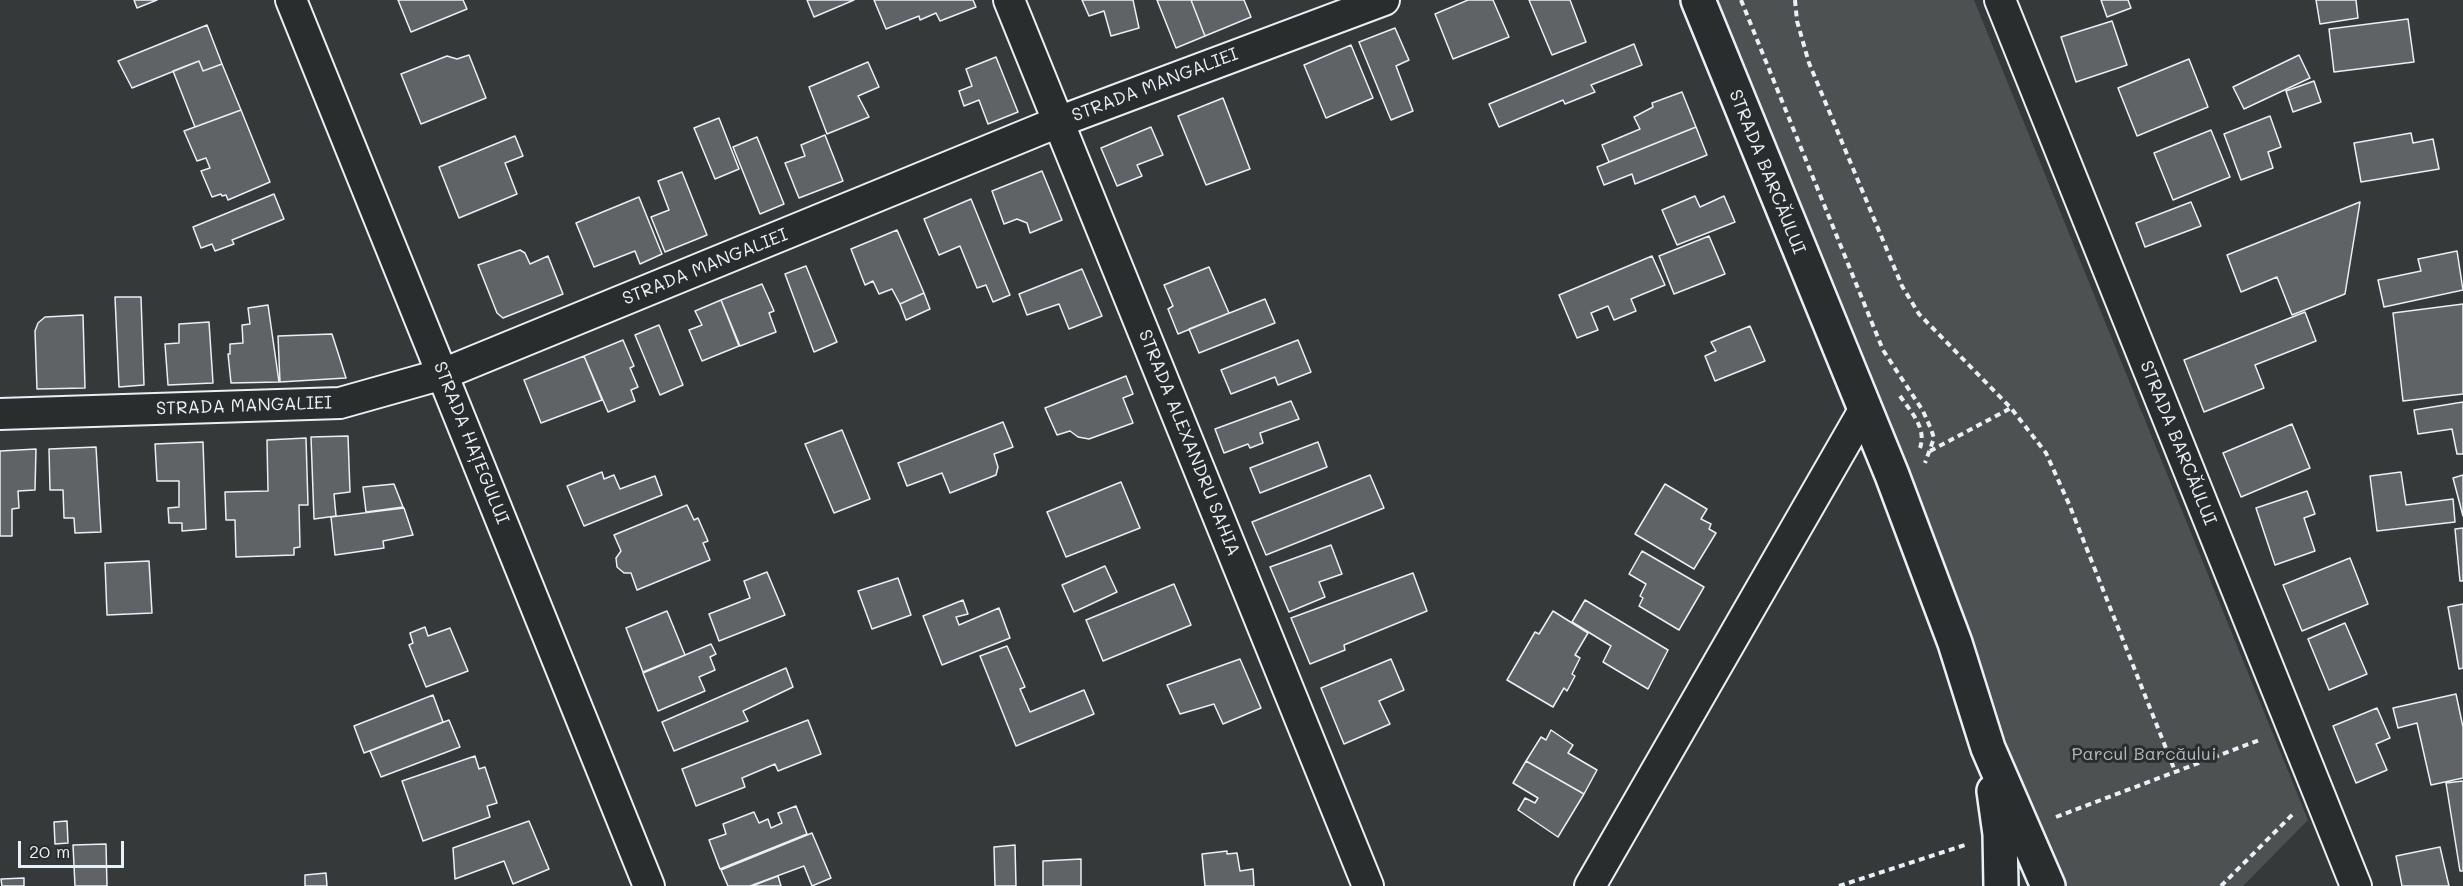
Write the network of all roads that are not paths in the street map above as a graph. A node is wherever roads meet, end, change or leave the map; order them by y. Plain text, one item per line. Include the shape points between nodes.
1 (291, 0) edge
2 (1009, 0) edge
3 (1384, 0) edge
4 (1698, 0) edge
5 (2000, 0) edge
6 (1058, 122) junction
7 (443, 374) junction
8 (1864, 410) junction
9 (0, 414) edge
10 (1988, 748) junction
11 (649, 886) edge
12 (1368, 886) edge
13 (1590, 886) edge
14 (2001, 886) edge
15 (2048, 886) edge
16 (2356, 886) edge

1 - 7 street, STRADA HAȚEGULUI
2 - 6 street, STRADA ALEXANDRU SAHIA
3 - 6 street, STRADA MANGALIEI
4 - 8 street, STRADA BARCĂULUI
5 - 16 street, STRADA BARCĂULUI
6 - 7 street, STRADA MANGALIEI
6 - 12 street, STRADA ALEXANDRU SAHIA
7 - 9 street, STRADA MANGALIEI via 340,403
7 - 11 street, STRADA HAȚEGULUI
8 - 10 street, STRADA BARCĂULUI via 1955,643
8 - 13 street
10 - 14 street, STRADA BARCĂULUI via 2000,834
10 - 15 street, STRADA BARCĂULUI

